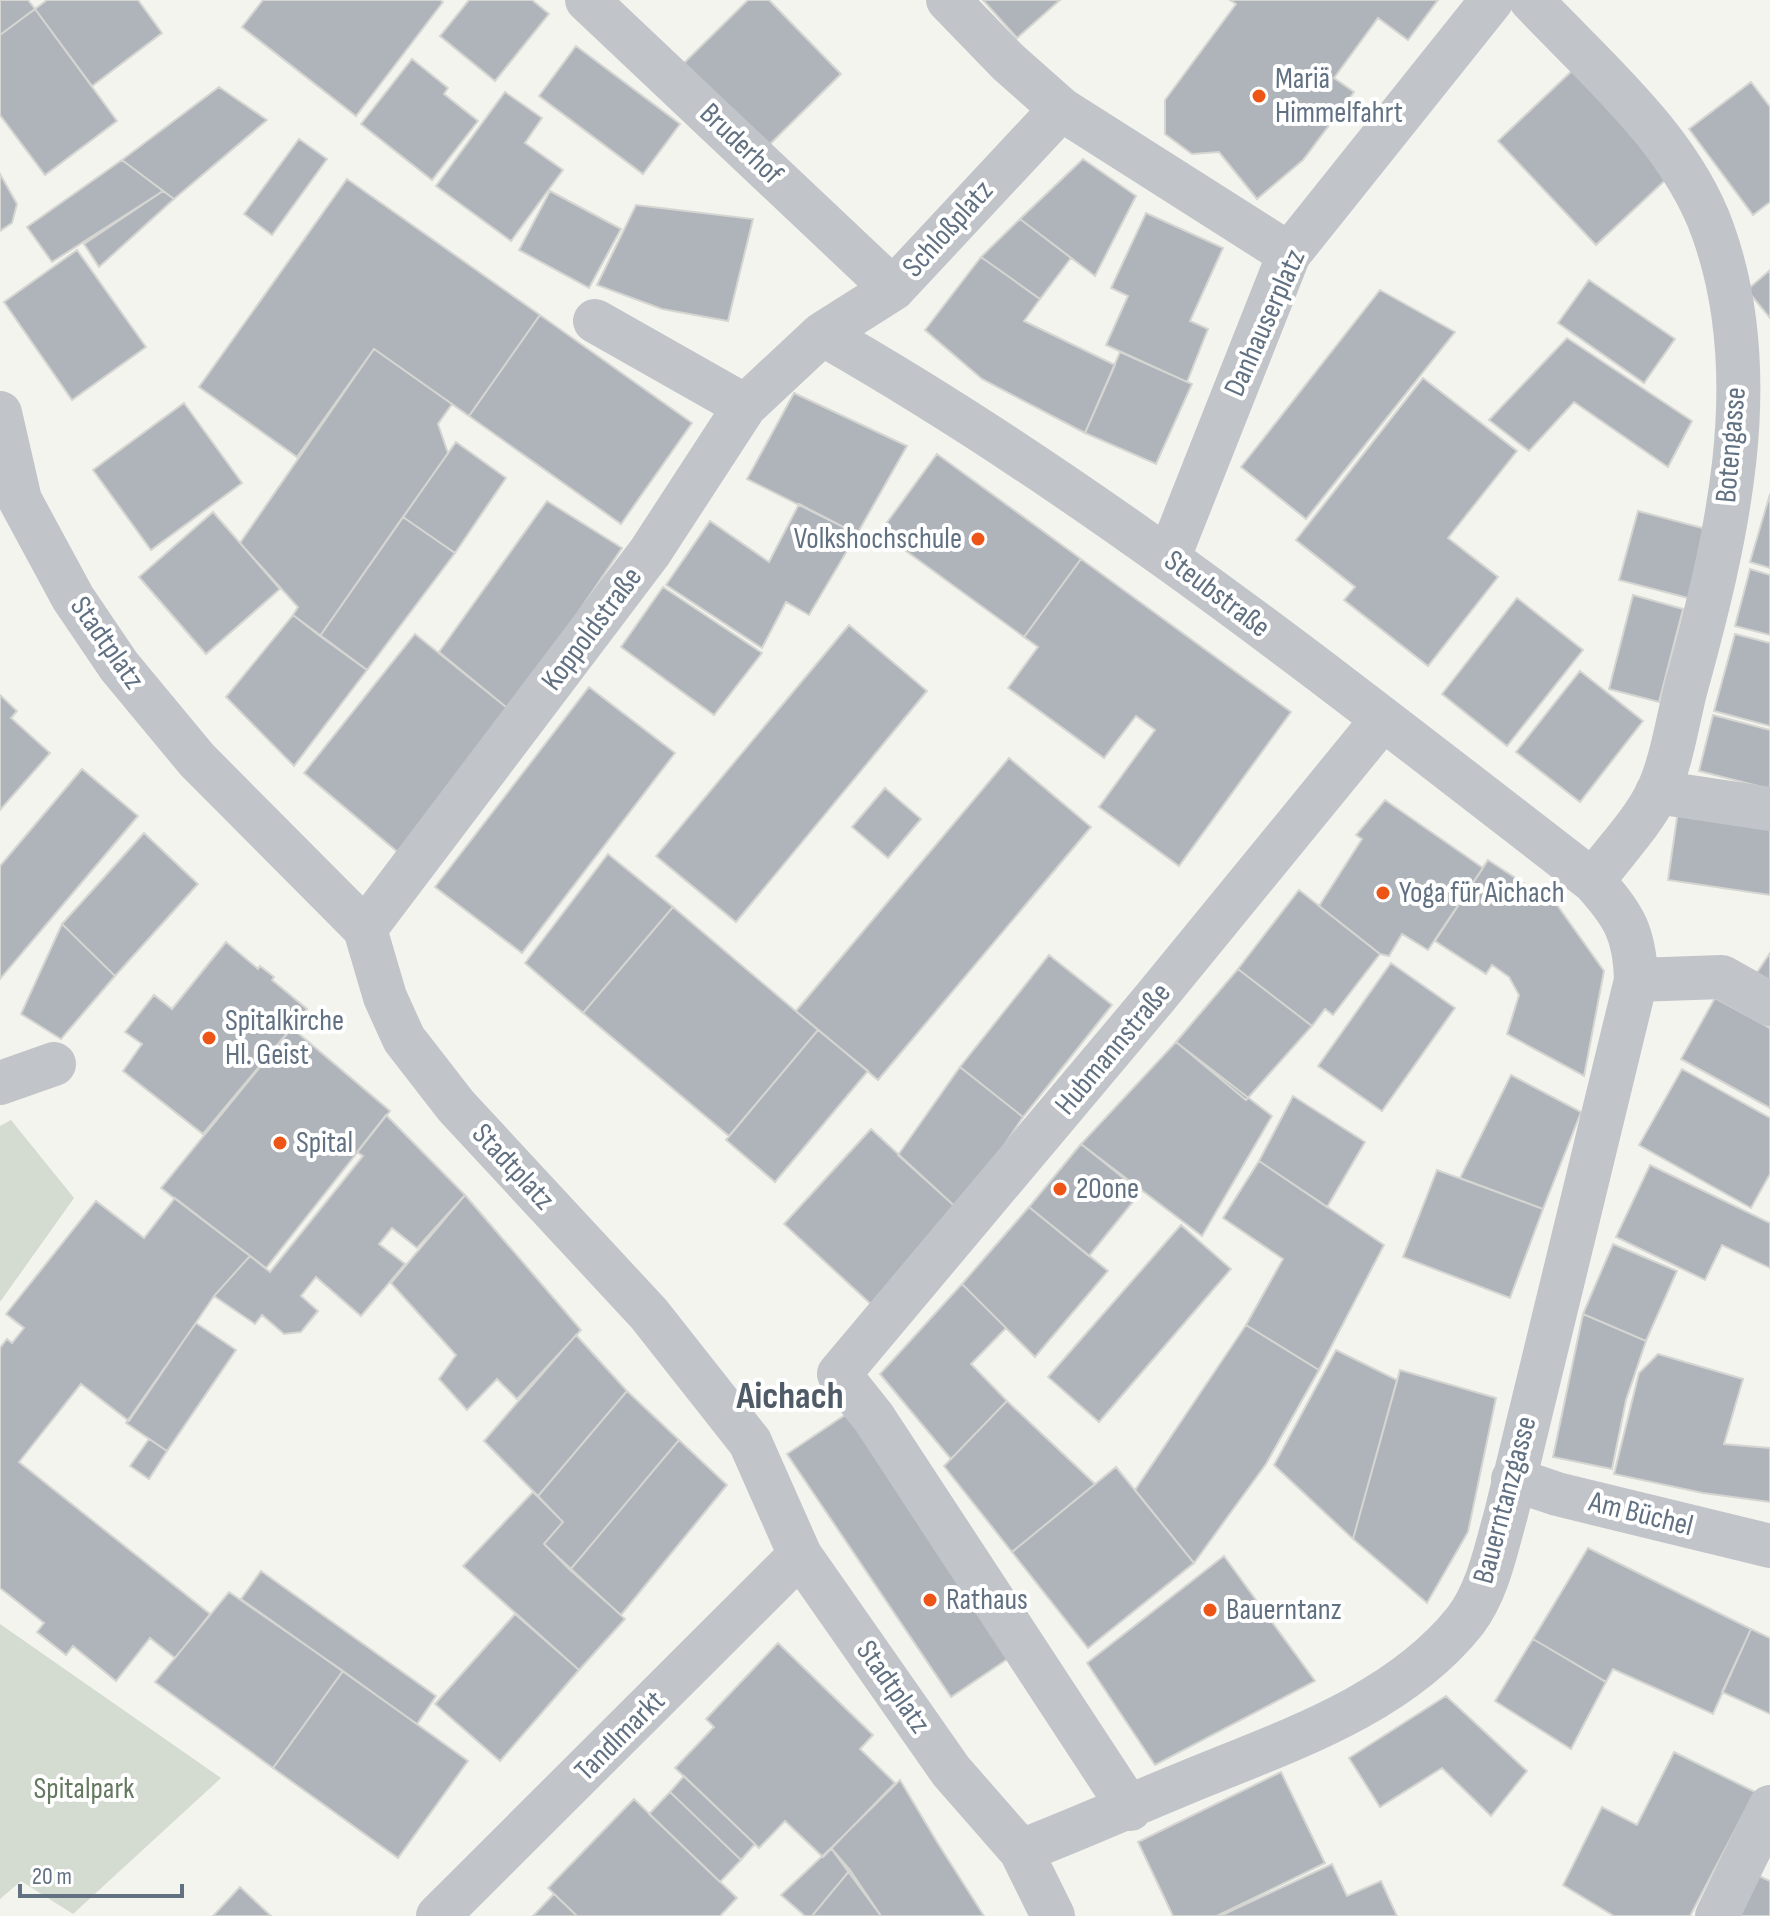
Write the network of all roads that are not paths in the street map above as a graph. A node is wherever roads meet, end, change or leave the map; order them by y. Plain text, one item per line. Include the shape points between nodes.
1 (587, 0) edge
2 (948, 0) edge
3 (1492, 0) edge
4 (1543, 12) edge
5 (1061, 109) junction
6 (1289, 254) junction
7 (893, 289) junction
8 (595, 321) dead end
9 (822, 334) junction
10 (745, 406) junction
11 (0, 413) edge
12 (1169, 557) junction
13 (1383, 719) junction
14 (1657, 792) junction
15 (1770, 809) edge
16 (1593, 881) junction
17 (365, 929) junction
18 (1636, 980) junction
19 (1770, 1004) edge
20 (54, 1064) dead end
21 (0, 1083) edge
22 (1513, 1479) junction
23 (1770, 1546) edge
24 (800, 1555) junction
25 (1770, 1807) edge
26 (1130, 1809) junction
27 (1021, 1851) junction
28 (438, 1916) edge
29 (1053, 1916) edge
30 (1717, 1916) edge

1 - 7 street, Bruderhof
2 - 5 street
3 - 6 street, Danhauserplatz
4 - 14 street, Botengasse via 1641,116 1687,178 1713,230 1728,285 1739,419 1720,557
5 - 6 street
5 - 7 street, Schloßplatz
6 - 12 street, Danhauserplatz
7 - 9 street, Schloßplatz
8 - 10 street
9 - 10 street, Koppoldstraße
9 - 12 street, Steubstraße via 899,378
10 - 17 street, Koppoldstraße via 650,552
11 - 17 street, Stadtplatz via 20,500 73,598 119,666 197,760
12 - 13 street, Steubstraße
13 - 16 street, Steubstraße
13 - 26 street, Hubmannstraße via 839,1374 874,1418 943,1539
14 - 15 street
14 - 16 street, Botengasse
16 - 18 street, Bauerntanzgasse via 1621,912 1636,948
17 - 24 street, Stadtplatz via 404,1039 456,1106 649,1314 750,1442
18 - 19 street via 1722,977
18 - 22 street, Bauerntanzgasse
20 - 21 street
22 - 23 street, Am Büchel
22 - 26 street, Bauerntanzgasse via 1487,1581 1467,1618 1433,1658 1375,1697
24 - 27 street, Stadtplatz via 951,1771
24 - 28 street, Tandlmarkt
25 - 30 street
26 - 27 street, Bauerntanzgasse
27 - 29 street, Stadtplatz

